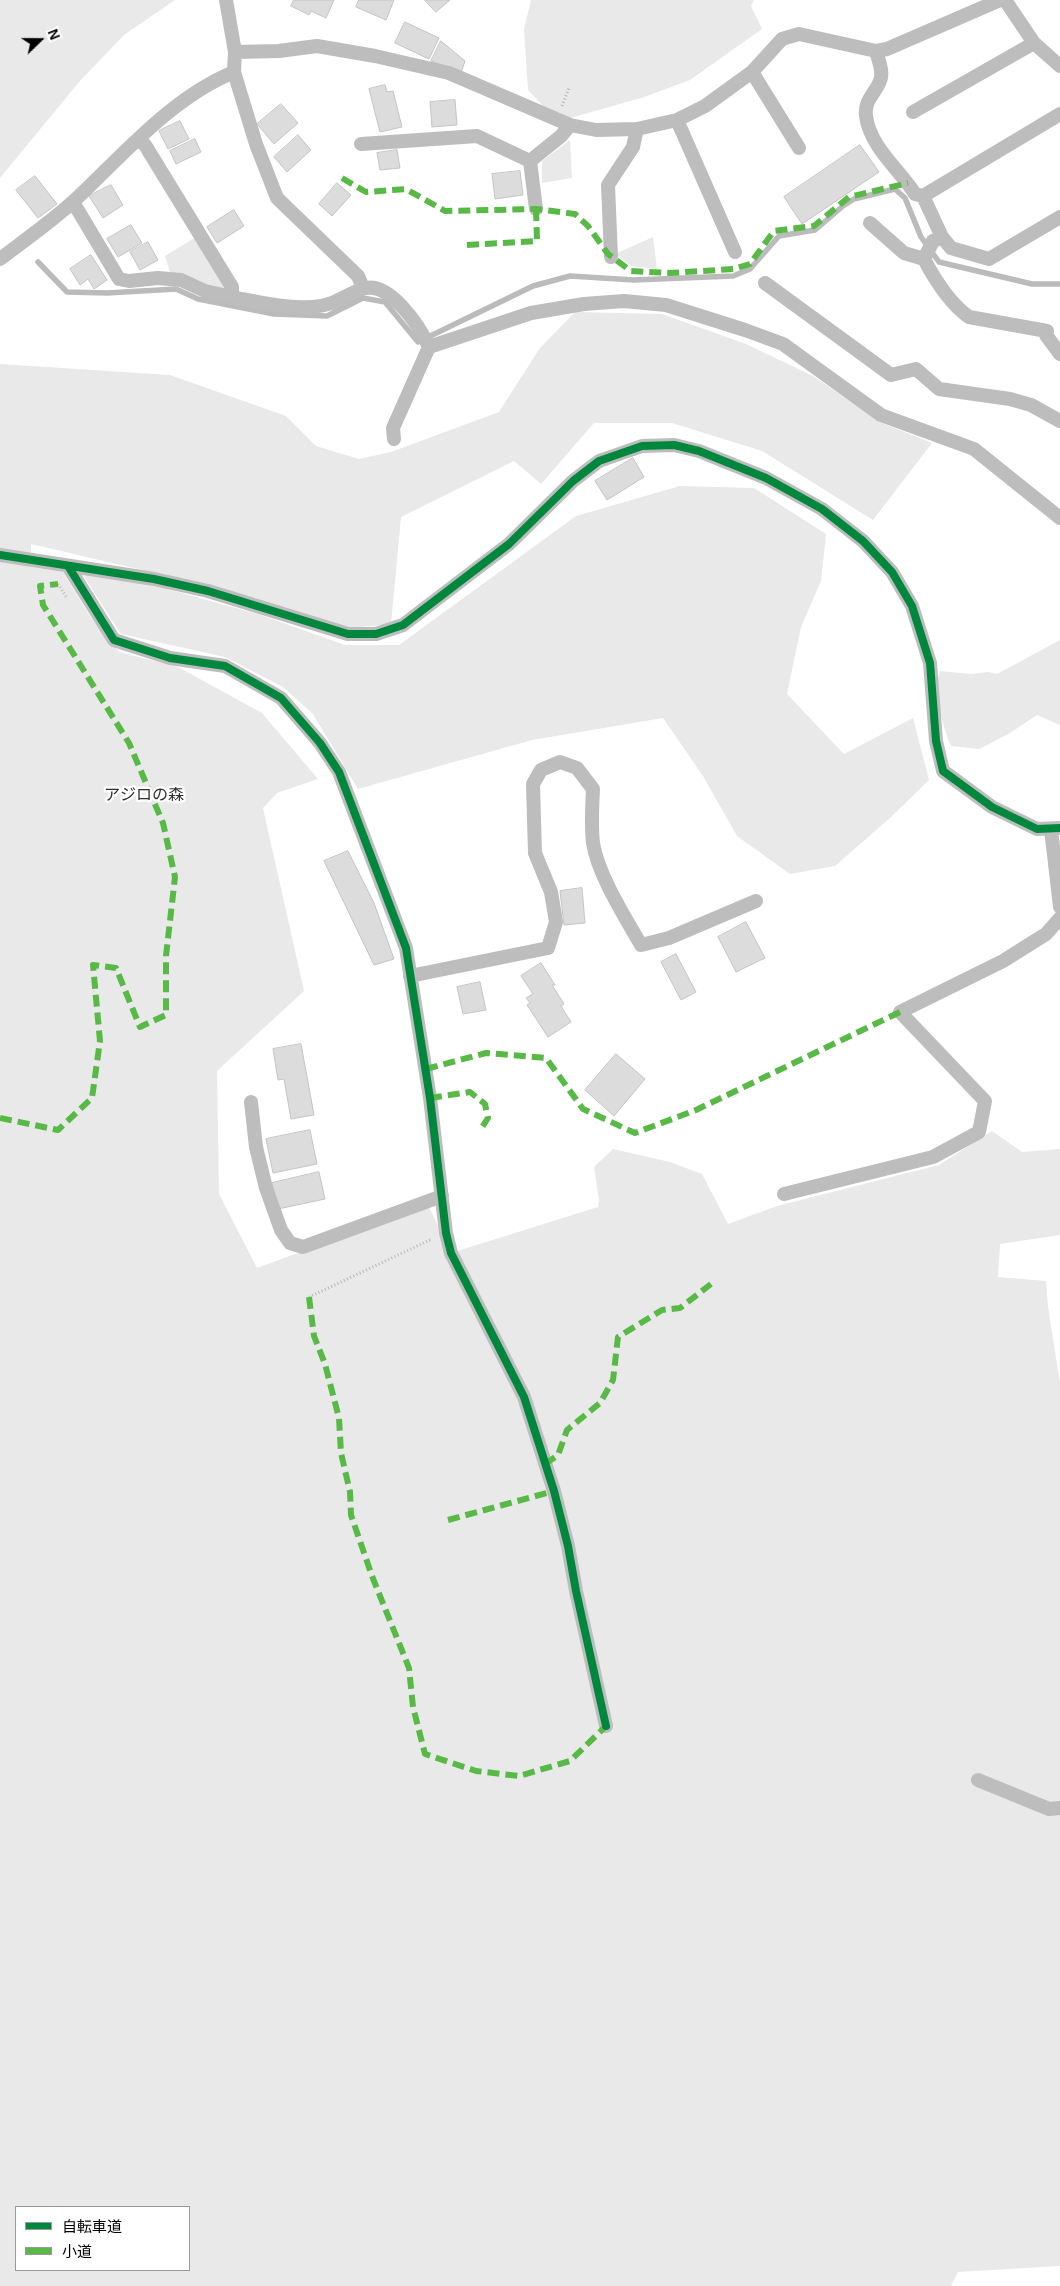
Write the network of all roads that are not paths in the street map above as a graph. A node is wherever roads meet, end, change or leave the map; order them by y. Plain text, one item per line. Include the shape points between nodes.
1 (226, 0) edge
2 (1000, 0) edge
3 (1005, 0) edge
4 (1034, 44) junction
5 (876, 51) junction
6 (235, 52) junction
7 (1060, 66) edge
8 (234, 72) junction
9 (752, 72) junction
10 (913, 112) dead end
11 (1060, 114) edge
12 (677, 120) junction
13 (570, 125) junction
14 (636, 129) junction
15 (138, 139) junction
16 (361, 144) dead end
17 (799, 148) dead end
18 (530, 161) junction
19 (923, 196) junction
20 (73, 202) junction
21 (536, 209) dead end
22 (1060, 218) edge
23 (870, 222) dead end
24 (937, 239) junction
25 (735, 252) dead end
26 (611, 256) dead end
27 (925, 257) junction
28 (0, 259) edge
29 (765, 283) dead end
30 (363, 288) junction
31 (232, 297) junction
32 (1054, 332) edge
33 (429, 347) junction
34 (1060, 354) edge
35 (1060, 421) edge
36 (394, 439) dead end
37 (1060, 518) edge
38 (0, 555) edge
39 (68, 566) junction
40 (1056, 828) edge
41 (756, 901) dead end
42 (1060, 907) edge
43 (1060, 918) edge
44 (410, 976) junction
45 (251, 1102) dead end
46 (784, 1194) dead end
47 (442, 1196) junction
48 (606, 1726) dead end
49 (978, 1780) dead end
50 (1060, 1808) edge

1 - 6 street
2 - 5 street via 905,42
3 - 4 street
4 - 7 street
4 - 10 street
5 - 9 street via 799,34 782,39
5 - 19 street via 881,80 867,99 870,132 915,194
6 - 8 street
6 - 13 street via 317,46 375,56 449,73
8 - 15 street via 199,91
8 - 30 street via 277,198 358,276
9 - 12 street via 705,106
9 - 17 street
11 - 19 street
12 - 14 street
12 - 25 street
13 - 14 street via 596,130
13 - 18 street
14 - 26 street via 633,147 608,185
15 - 20 street
15 - 31 street via 145,145 232,287
16 - 18 street via 477,136
18 - 21 street
19 - 24 street
20 - 28 street
20 - 31 street via 119,279 181,280 205,291
22 - 24 street via 989,259 951,248
23 - 27 street via 904,253
24 - 27 street
27 - 32 street via 939,284 959,310 969,317
29 - 35 street via 891,375 916,369 939,389 1010,399 1031,405
30 - 31 street via 334,304 311,307 279,306
30 - 33 street via 375,287 390,294 423,333
32 - 34 street via 1046,335
33 - 36 street via 393,428
33 - 37 street via 531,313 624,300 666,305 783,344 881,415 974,448
38 - 39 street
39 - 40 street via 165,581 348,634 376,634 403,625 509,544 573,481 599,461 642,446 674,446 699,451 766,478 822,509 863,541 892,572 912,606 930,663 936,741 943,771 992,806 1037,829
39 - 44 street via 114,640 170,658 225,666 281,698 320,742 340,772 406,948
40 - 42 street
41 - 44 street via 669,938 640,945 610,890 593,845 593,789 577,768 560,762 541,770 533,784 535,853 551,892 556,922 548,948
43 - 46 street via 1046,934 1003,961 900,1012 985,1101 979,1132 933,1157
44 - 47 street
45 - 47 street via 256,1147 266,1188 281,1230 290,1243 304,1247
47 - 48 street via 451,1253 524,1397 554,1491
49 - 50 street via 1049,1809

